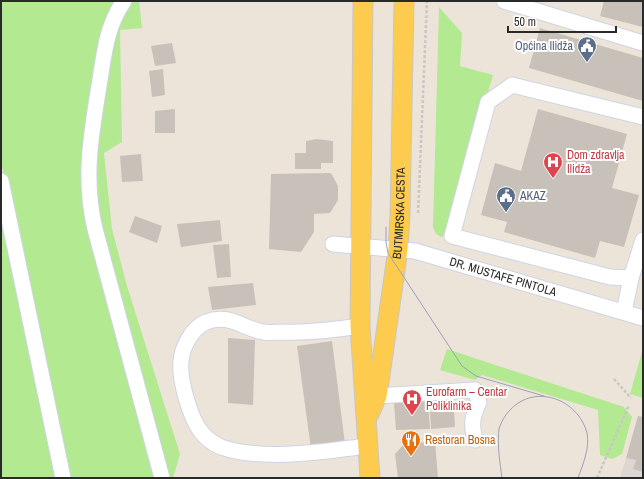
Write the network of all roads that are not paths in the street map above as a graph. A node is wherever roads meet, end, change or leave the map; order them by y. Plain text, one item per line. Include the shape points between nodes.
1 (124, 1) edge
2 (363, 1) edge
3 (404, 1) edge
4 (504, 1) edge
5 (643, 44) edge
6 (643, 117) edge
7 (1, 180) edge
8 (643, 240) edge
9 (333, 244) dead end
10 (361, 247) junction
11 (398, 249) junction
12 (631, 278) junction
13 (624, 312) junction
14 (643, 318) edge
15 (360, 326) junction
16 (377, 396) junction
17 (366, 421) junction
18 (475, 440) dead end
19 (367, 445) junction
20 (63, 478) edge
21 (162, 478) edge
22 (370, 478) edge

1 - 21 street via 114,17 106,43 89,147 91,215
2 - 10 main road, BUTMIRSKA CESTA
3 - 11 main road, BUTMIRSKA CESTA via 401,208
4 - 5 street
6 - 12 street via 512,84 488,102 452,236 610,276
7 - 20 street
8 - 12 street
9 - 10 street, DR. MUSTAFE PINTOLA
10 - 11 street, DR. MUSTAFE PINTOLA
10 - 15 main road, BUTMIRSKA CESTA
11 - 13 street, DR. MUSTAFE PINTOLA via 415,251
11 - 16 main road, BUTMIRSKA CESTA
12 - 13 street
13 - 14 street, DR. MUSTAFE PINTOLA
15 - 17 main road, BUTMIRSKA CESTA
15 - 19 street via 296,333 263,332 227,319 213,320 204,323 191,334 183,350 180,367 185,393 195,422 205,437 221,446 259,454 285,454
16 - 17 main road, BUTMIRSKA CESTA
16 - 18 street via 476,390 480,402 474,412 472,427
17 - 19 main road, BUTMIRSKA CESTA
19 - 22 main road, BUTMIRSKA CESTA

